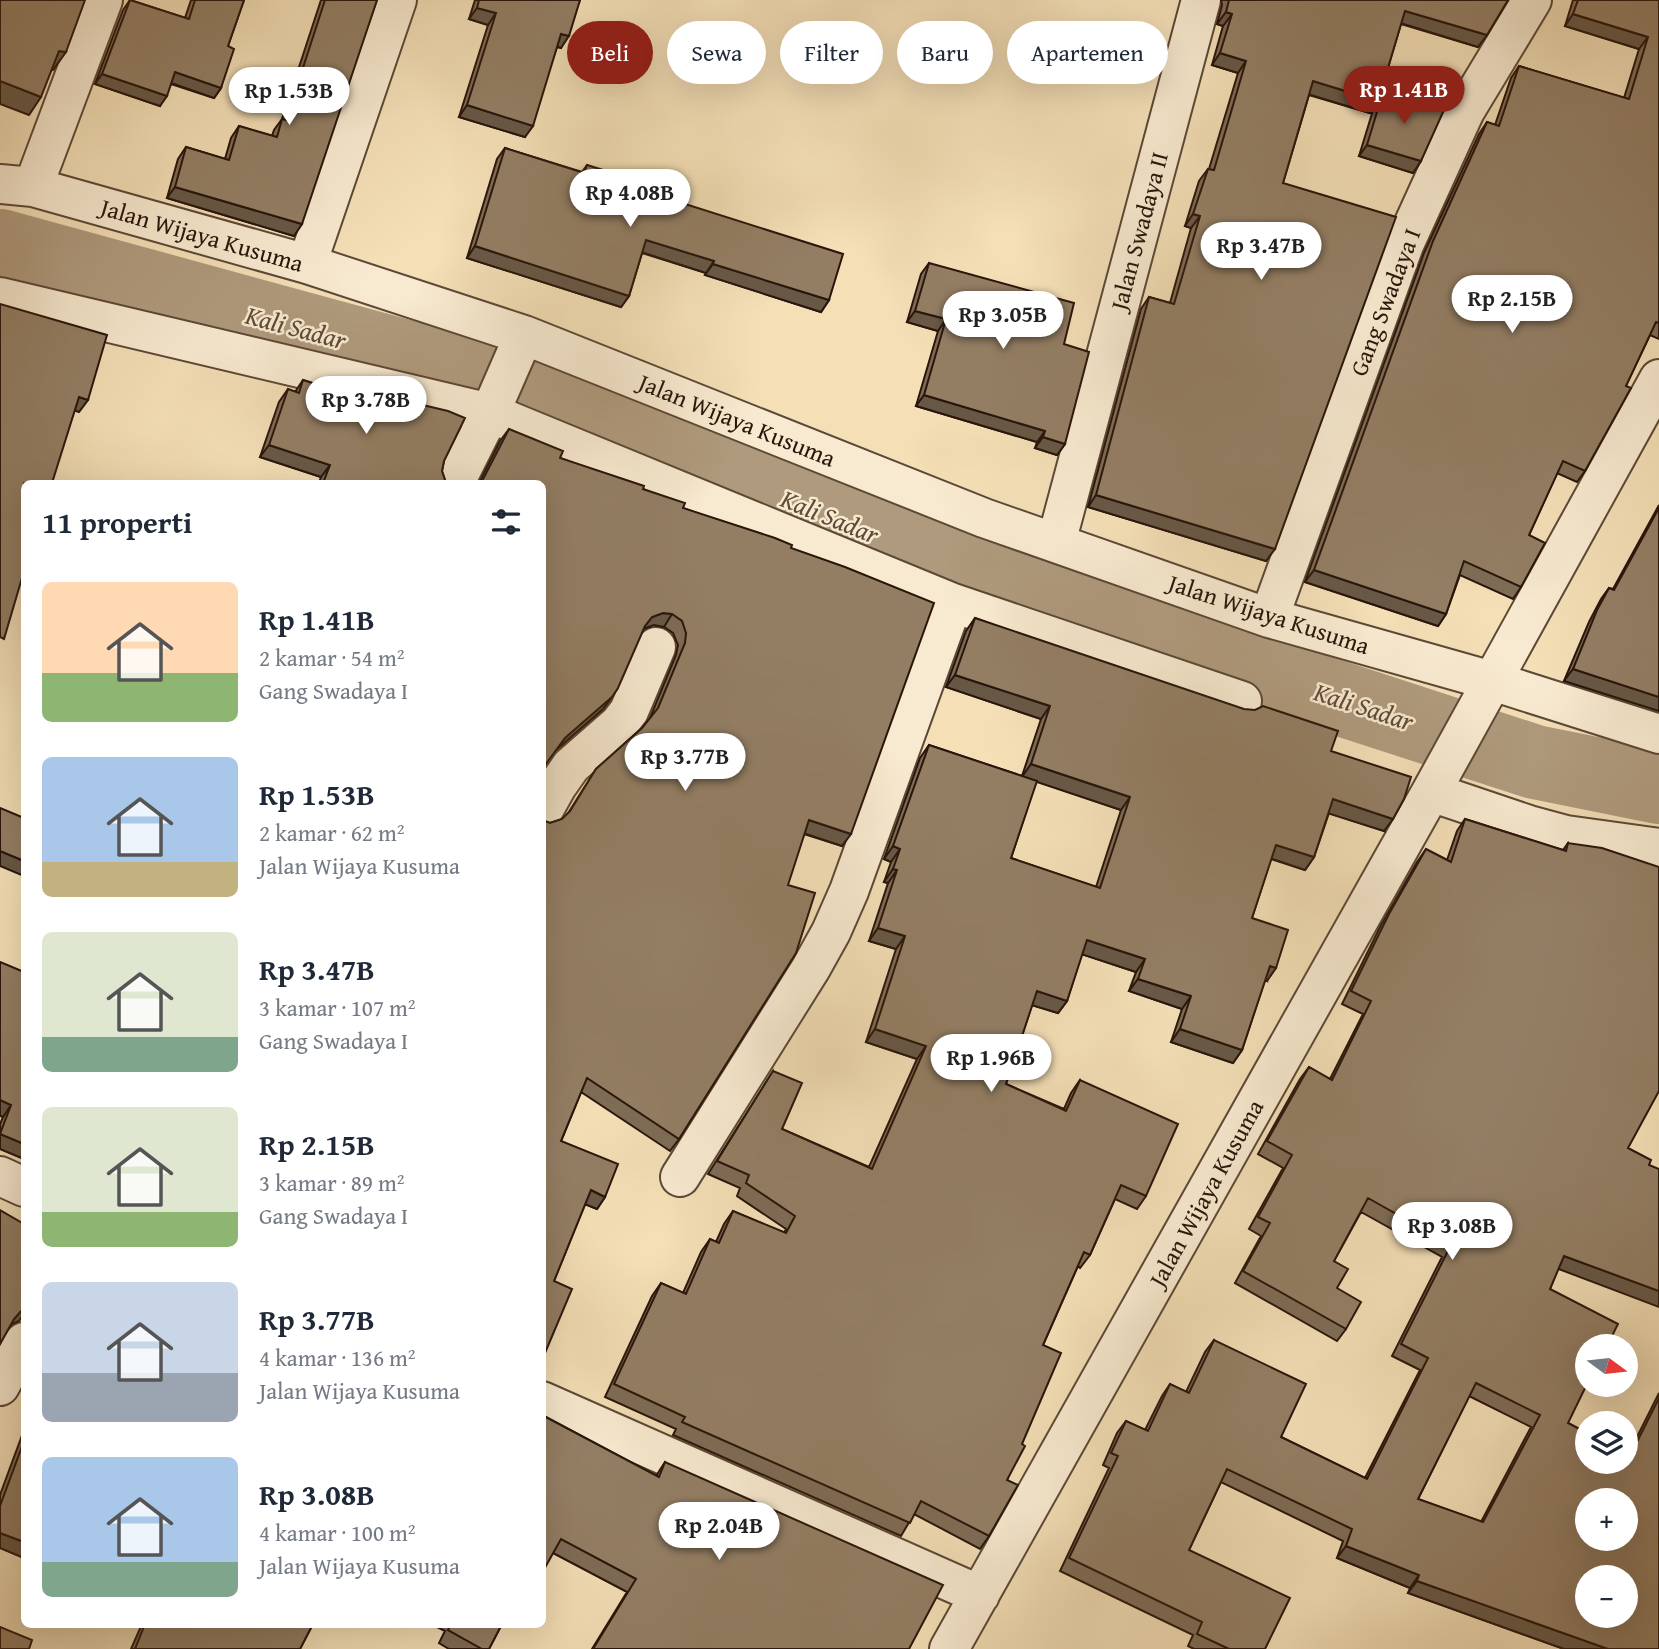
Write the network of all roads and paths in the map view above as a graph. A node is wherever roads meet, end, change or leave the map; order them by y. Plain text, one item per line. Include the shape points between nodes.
1 (103, 0) edge
2 (397, 0) edge
3 (1201, 0) edge
4 (1532, 0) edge
5 (17, 186) edge
6 (307, 264) junction
7 (0, 297) edge
8 (518, 349) junction
9 (1659, 379) edge
10 (492, 408) junction
11 (457, 480) edge
12 (1056, 542) junction
13 (953, 603) junction
14 (1269, 618) junction
15 (656, 646) dead end
16 (1488, 689) junction
17 (1242, 701) dead end
18 (1659, 734) edge
19 (1431, 792) junction
20 (546, 806) edge
21 (1659, 848) edge
22 (0, 1176) edge
23 (681, 1177) dead end
24 (21, 1186) edge
25 (21, 1348) edge
26 (0, 1386) edge
27 (546, 1403) edge
28 (980, 1595) junction
29 (949, 1649) edge

1 - 5 street
2 - 6 street
3 - 12 street, Jalan Swadaya II
4 - 14 street, Gang Swadaya I via 1465,111 1404,245
5 - 6 street, Jalan Wijaya Kusuma
6 - 8 street, Jalan Wijaya Kusuma
7 - 10 street
8 - 10 street
8 - 12 street, Jalan Wijaya Kusuma
9 - 16 street
10 - 11 street
10 - 13 street
12 - 14 street, Jalan Wijaya Kusuma
13 - 17 street
13 - 23 street via 831,932
14 - 16 street, Jalan Wijaya Kusuma
15 - 20 street via 629,711 571,766
16 - 18 street
16 - 19 street, Jalan Wijaya Kusuma
19 - 21 street via 1566,835
19 - 28 street, Jalan Wijaya Kusuma
22 - 24 street
25 - 26 street
27 - 28 street
28 - 29 street, Jalan Wijaya Kusuma

